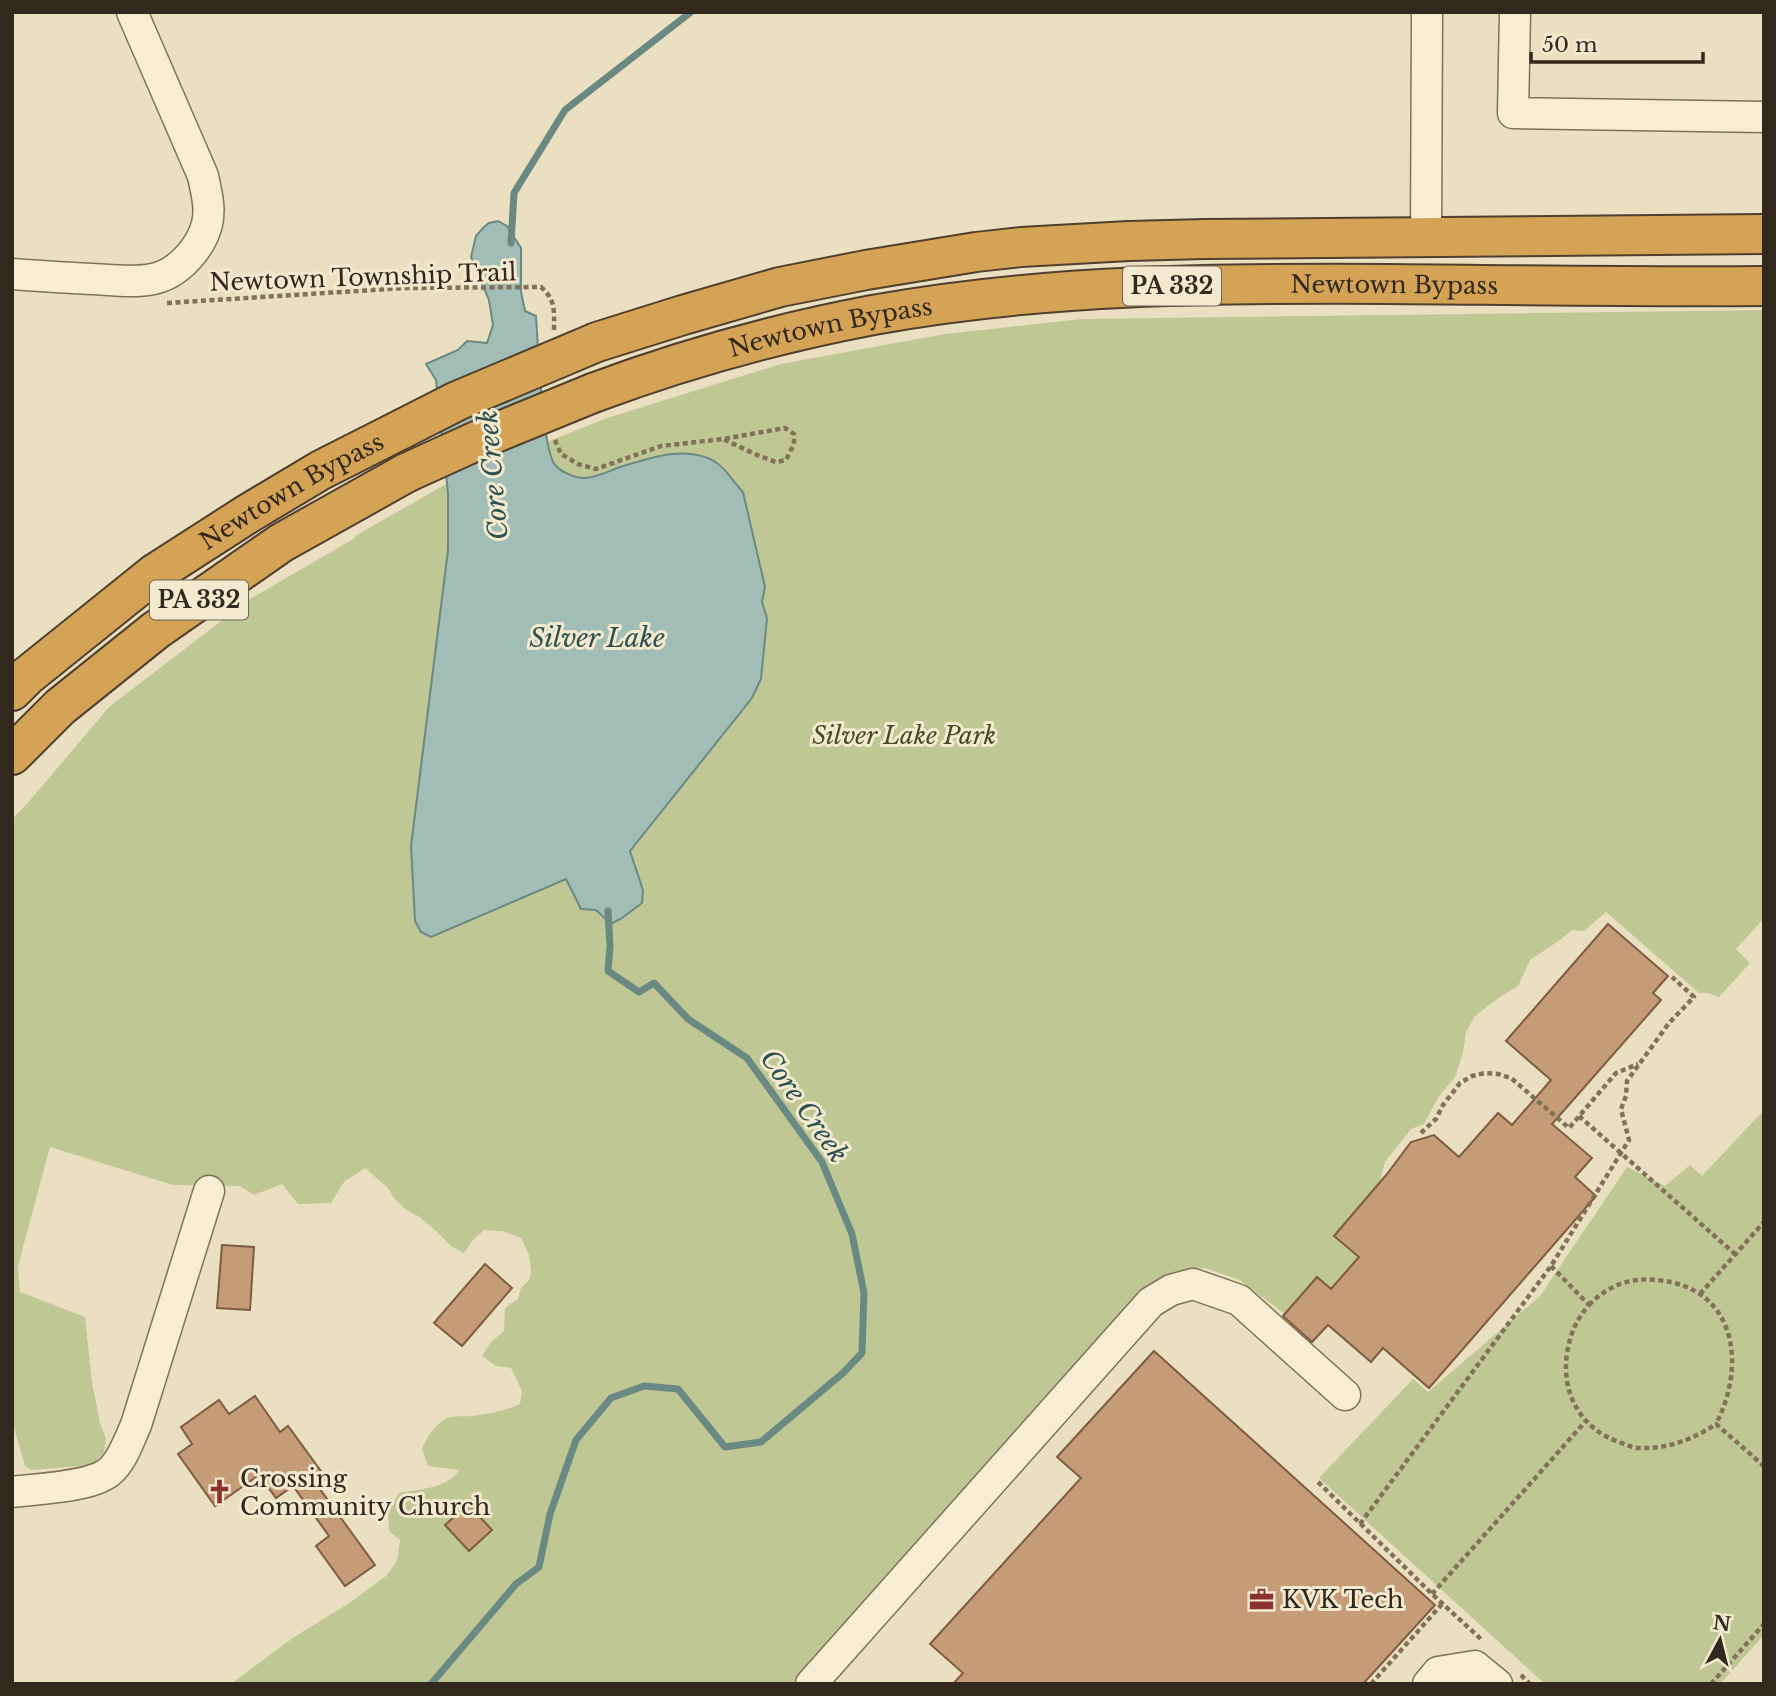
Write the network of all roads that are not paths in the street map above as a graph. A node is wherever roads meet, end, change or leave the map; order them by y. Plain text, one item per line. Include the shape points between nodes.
1 (132, 12) edge
2 (1427, 12) edge
3 (1515, 12) edge
4 (1764, 117) edge
5 (1764, 234) edge
6 (1426, 237) junction
7 (12, 274) edge
8 (1764, 286) edge
9 (12, 691) edge
10 (12, 755) edge
11 (209, 1191) dead end
12 (1345, 1395) dead end
13 (12, 1492) edge
14 (1504, 1675) edge
15 (811, 1684) edge
16 (1428, 1684) edge

1 - 7 street via 203,176 208,223 199,246 180,265 151,280
2 - 6 street
3 - 4 street via 1513,113
5 - 6 highway, Newtown Bypass / PA 332
6 - 9 highway, Newtown Bypass / PA 332, bridge via 1129,240 976,252 780,287 597,342 457,401 248,513 154,574
8 - 10 highway, Newtown Bypass / PA 332, bridge via 1174,286 957,303 774,336 640,375 406,473 281,543 156,630 60,707
11 - 13 street via 123,1454 110,1472 99,1478
12 - 15 street via 1239,1300 1194,1284 1171,1290 1151,1303
14 - 16 street via 1475,1666 1438,1672

